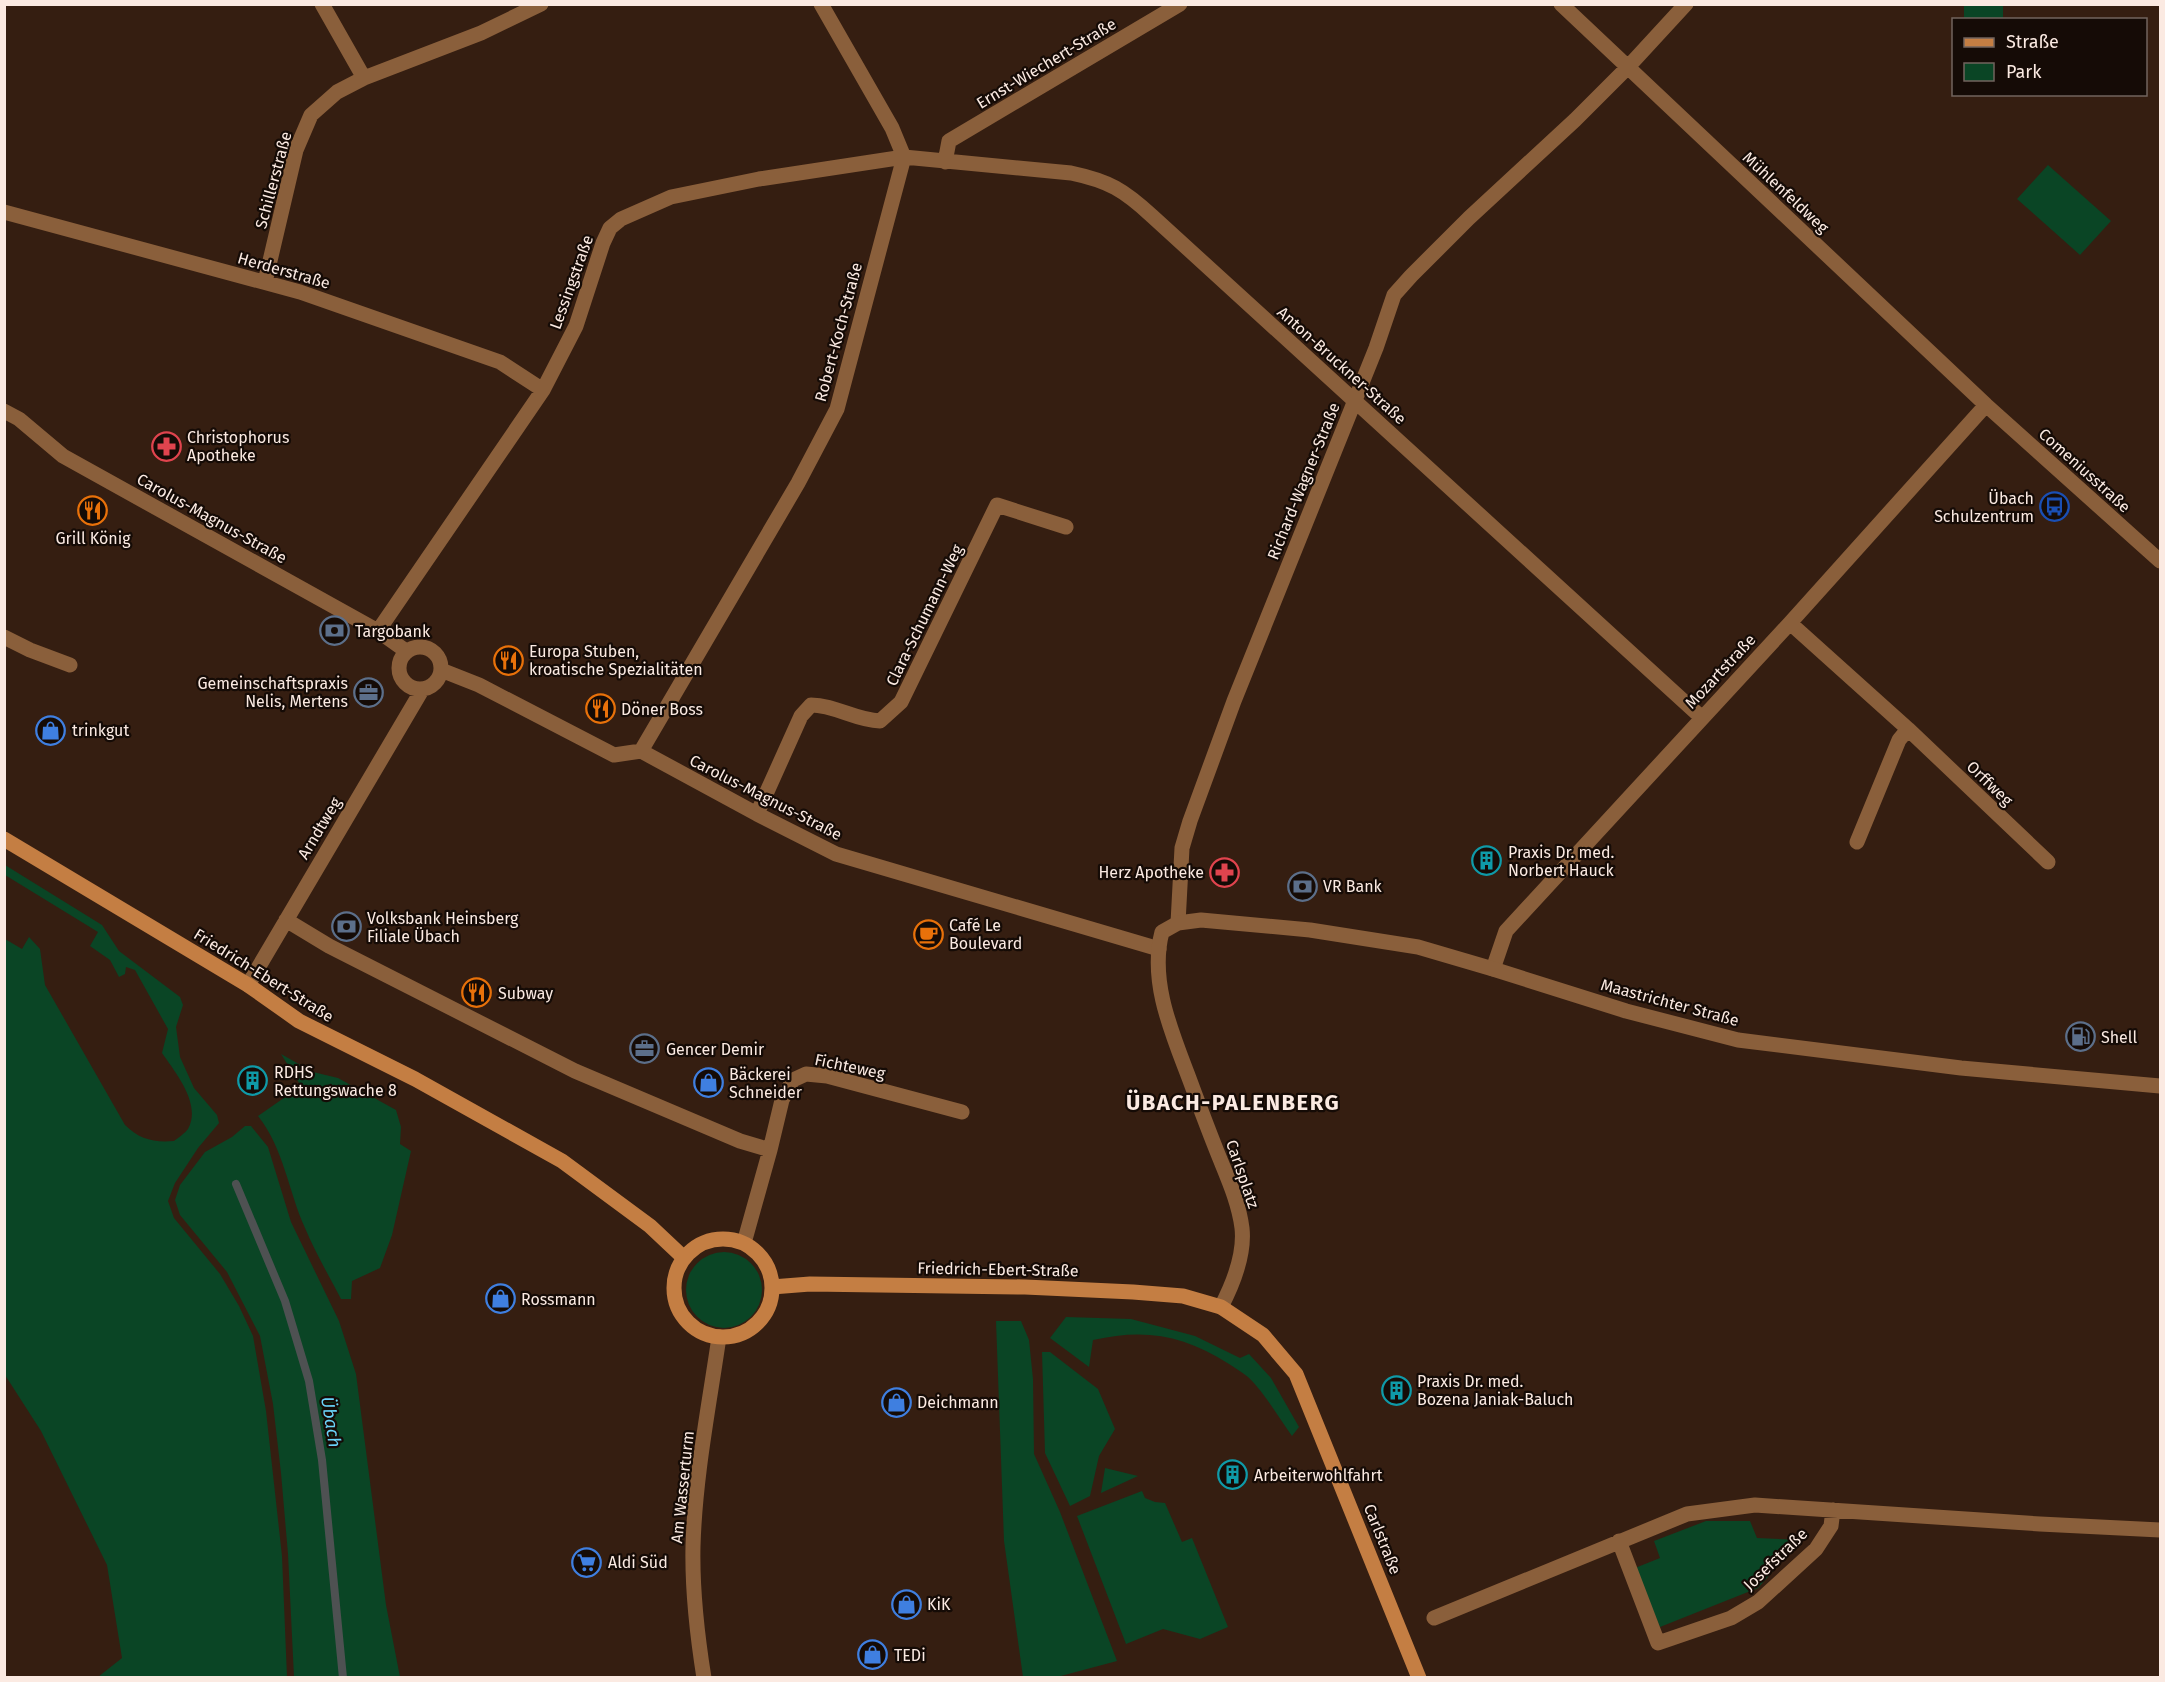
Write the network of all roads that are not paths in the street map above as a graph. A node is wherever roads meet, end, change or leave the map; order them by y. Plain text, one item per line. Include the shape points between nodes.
1 (321, 4) edge
2 (541, 4) edge
3 (821, 4) edge
4 (1180, 4) edge
5 (1561, 4) edge
6 (1686, 4) edge
7 (1628, 68) junction
8 (364, 78) junction
9 (904, 157) junction
10 (945, 162) junction
11 (4, 212) edge
12 (265, 282) junction
13 (543, 390) junction
14 (1355, 401) junction
15 (1986, 405) junction
16 (4, 411) edge
17 (1066, 527) dead end
18 (2160, 561) edge
19 (1790, 623) junction
20 (378, 631) junction
21 (4, 637) edge
22 (406, 651) junction
23 (70, 665) dead end
24 (441, 670) junction
25 (422, 690) junction
26 (1701, 717) junction
27 (1908, 729) junction
28 (641, 751) junction
29 (757, 814) junction
30 (4, 839) edge
31 (1857, 842) dead end
32 (2048, 862) dead end
33 (286, 920) junction
34 (1178, 923) junction
35 (1159, 949) junction
36 (1493, 969) junction
37 (248, 985) junction
38 (2160, 1086) edge
39 (962, 1112) dead end
40 (770, 1150) junction
41 (744, 1243) junction
42 (684, 1258) junction
43 (772, 1287) junction
44 (1221, 1307) junction
45 (719, 1337) junction
46 (1833, 1510) junction
47 (2160, 1530) edge
48 (1619, 1541) junction
49 (1434, 1618) dead end
50 (704, 1677) edge
51 (1419, 1677) edge

1 - 8 street
2 - 8 street, Schillerstraße via 481,33
3 - 9 street via 892,128
4 - 10 street, Ernst-Wiechert-Straße via 949,141
5 - 7 street, Mühlenfeldweg
6 - 7 street, Richard-Wagner-Straße
7 - 14 street, Richard-Wagner-Straße via 1469,218 1394,295
7 - 15 street, Mühlenfeldweg
8 - 12 street, Schillerstraße via 337,92 311,115 296,150
9 - 10 street, Anton-Bruckner-Straße
9 - 13 street, Lessingstraße via 671,197 621,219 610,228 603,243 576,326
9 - 28 street, Robert-Koch-Straße via 837,409 713,632
10 - 14 street, Anton-Bruckner-Straße via 1071,173 1116,186
11 - 12 street, Herderstraße
12 - 13 street, Herderstraße via 500,362
13 - 20 street, Lessingstraße
14 - 26 street, Anton-Bruckner-Straße
14 - 34 street, Richard-Wagner-Straße via 1234,701 1191,821 1182,848
15 - 18 street, Comeniusstraße
15 - 19 street, Mozartstraße
16 - 20 street, Carolus-Magnus-Straße via 20,419 63,456
17 - 29 street, Clara-Schumann-Weg via 997,505 901,702 880,722 865,721 825,705 811,705 801,716
19 - 26 street, Mozartstraße
19 - 27 street, Orffweg
20 - 22 street, Carolus-Magnus-Straße
21 - 23 street
22 - 24 street via 419,646 430,649 439,659
22 - 25 street via 400,660 401,678 410,687
24 - 25 street via 436,682
24 - 28 street via 479,685 614,755
25 - 33 street, Arndtweg
26 - 36 street, Mozartstraße via 1506,931
27 - 31 street via 1899,740
27 - 32 street, Orffweg
28 - 29 street, Carolus-Magnus-Straße
29 - 35 street, Carolus-Magnus-Straße via 836,854
30 - 37 main road, Friedrich-Ebert-Straße
33 - 37 street, Arndtweg
33 - 40 street via 329,946 568,1068
34 - 35 street via 1162,932
34 - 36 street, Maastrichter Straße via 1201,920 1310,930 1418,947
35 - 44 street, Carlsplatz via 1160,986 1167,1018 1236,1199 1242,1230 1236,1275
36 - 38 street, Maastrichter Straße via 1626,1011 1738,1040 1961,1068
37 - 42 main road, Friedrich-Ebert-Straße via 299,1021 416,1079 562,1161 650,1226
39 - 40 street, Fichteweg via 827,1076 806,1074 793,1080 782,1100
40 - 41 street, Fichteweg
41 - 42 main road via 714,1239 694,1248
41 - 43 main road via 761,1257
42 - 45 main road via 674,1285 677,1306 690,1325
43 - 44 main road, Friedrich-Ebert-Straße via 810,1284 1058,1288 1183,1296
43 - 45 main road via 771,1300 758,1323 739,1335
44 - 51 main road, Carlstraße via 1263,1335 1296,1374
45 - 50 street, Am Wasserturm via 697,1485 693,1547 695,1616
46 - 47 street, Josefstraße
46 - 48 street, Josefstraße via 1755,1505 1687,1514
46 - 48 street, Josefstraße via 1831,1527 1816,1549 1758,1602 1731,1618 1658,1643
48 - 49 street, Josefstraße

